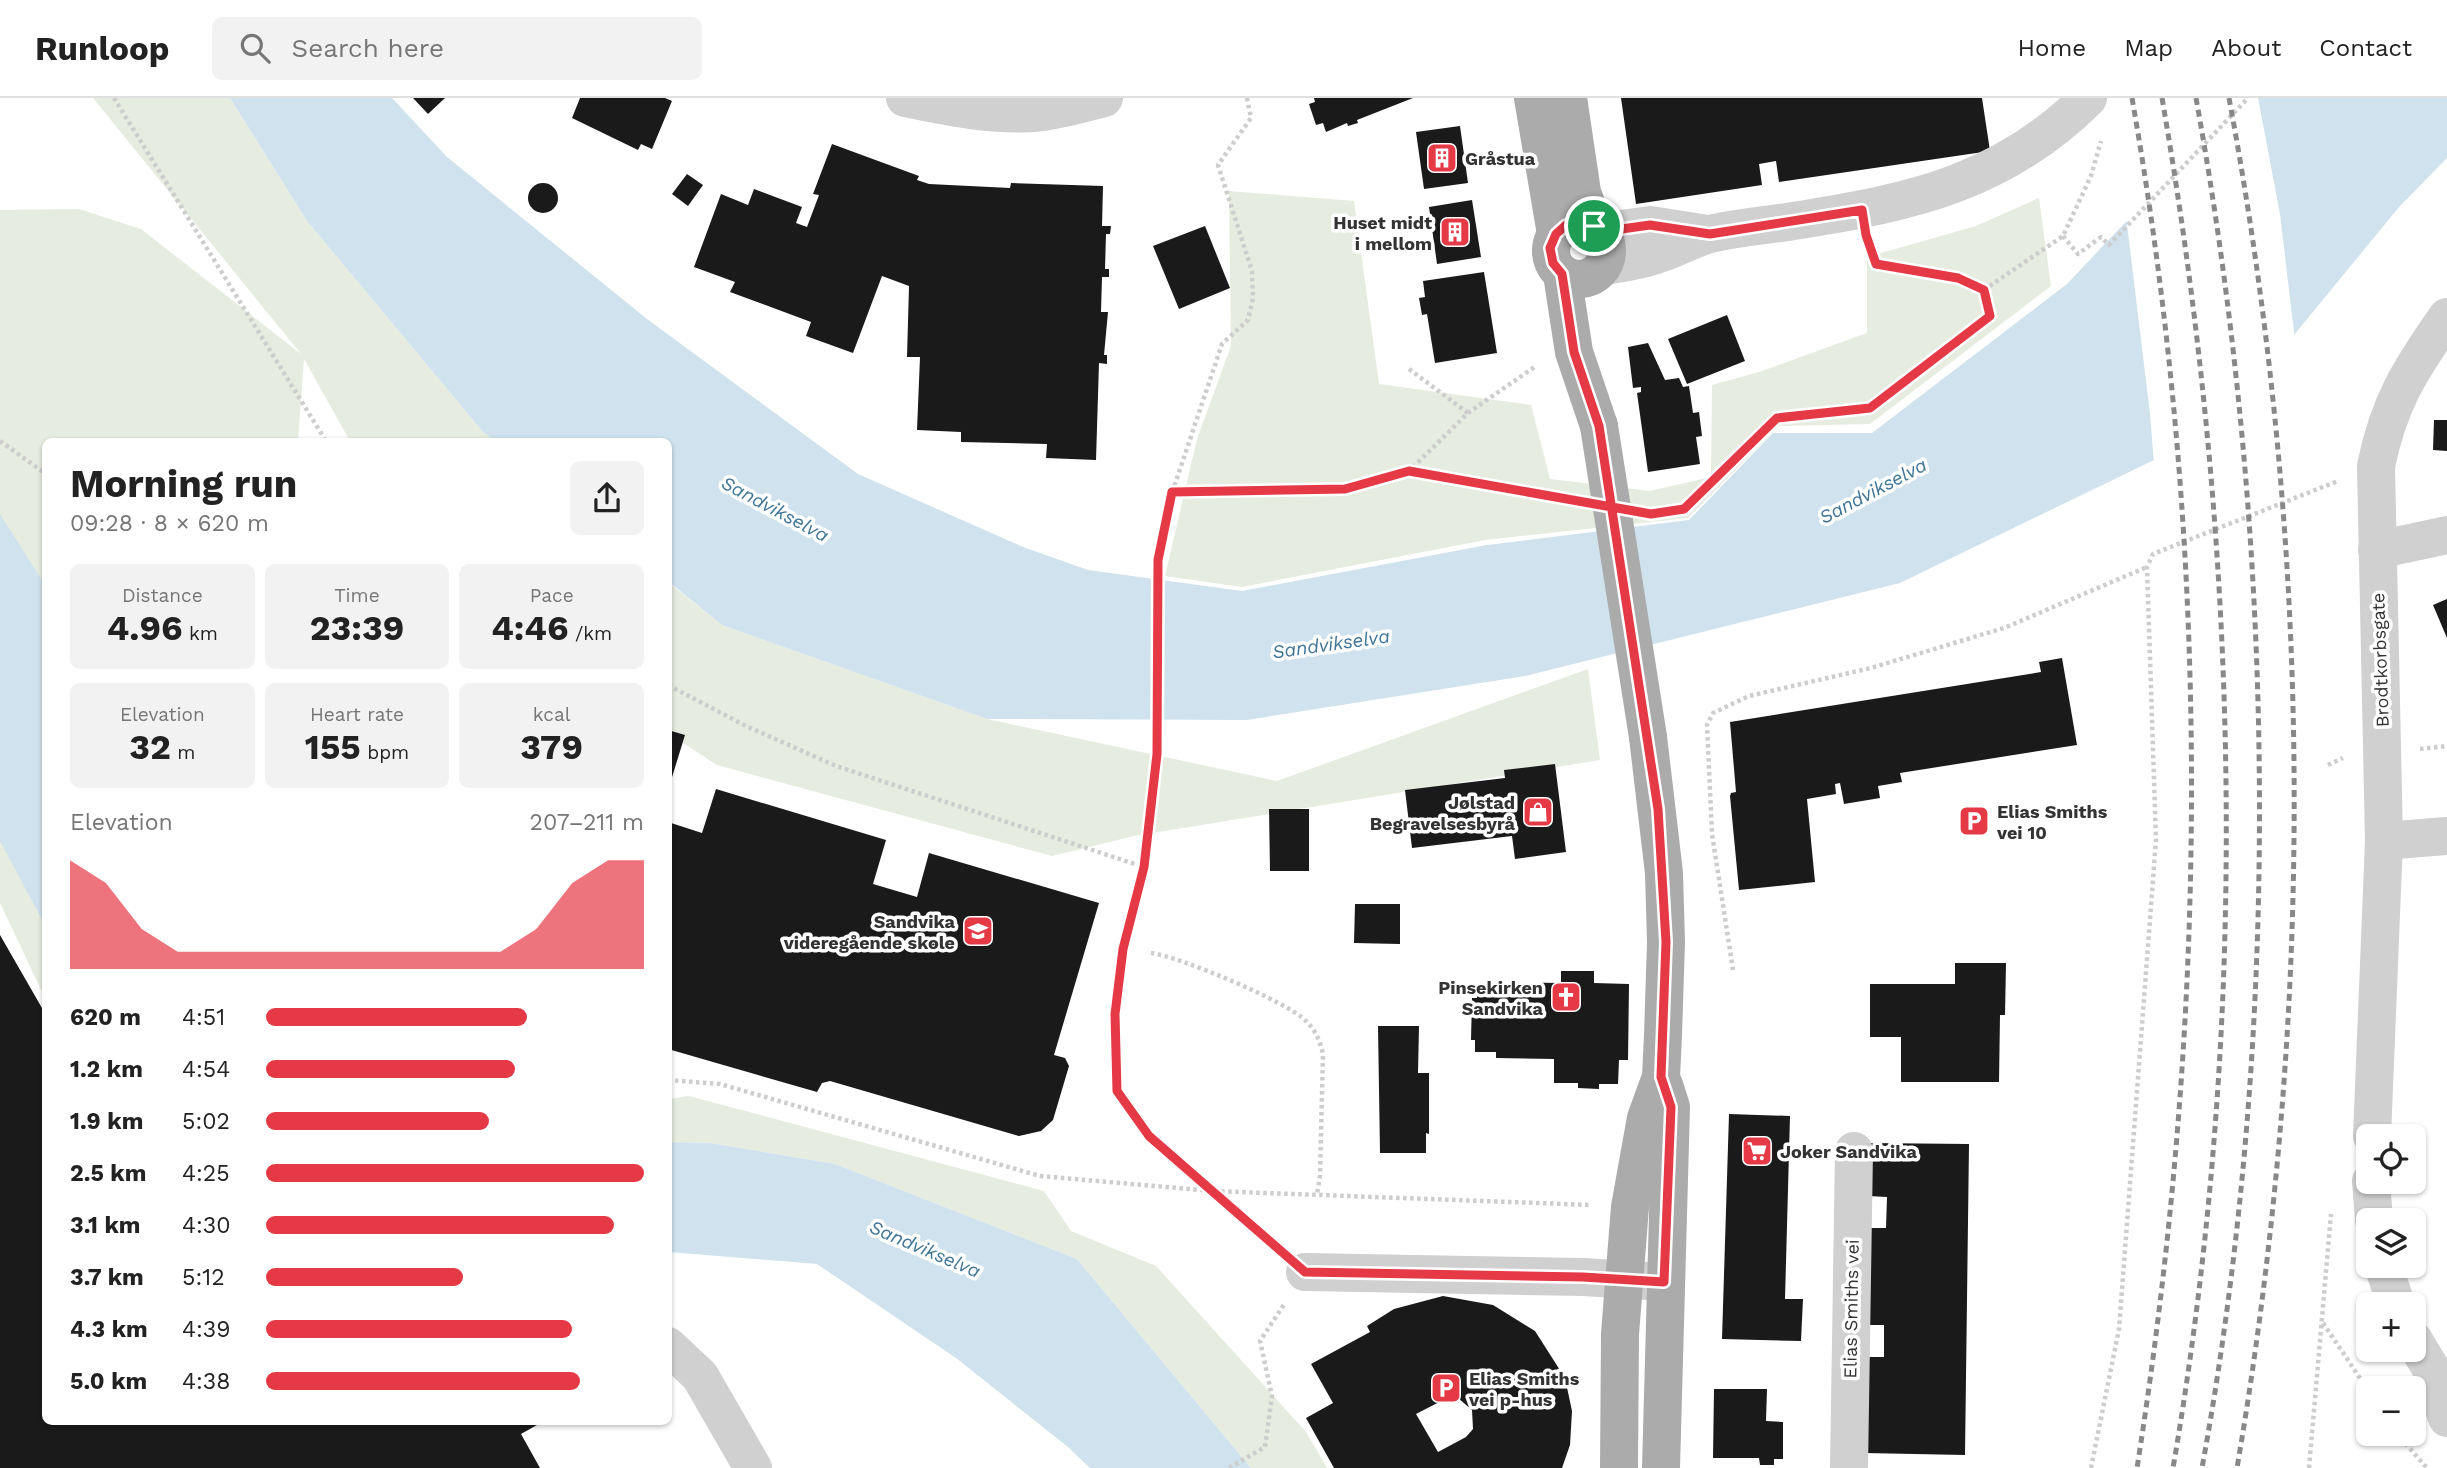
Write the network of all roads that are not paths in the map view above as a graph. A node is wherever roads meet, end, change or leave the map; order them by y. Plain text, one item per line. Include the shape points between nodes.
1 (905, 98) edge
2 (1104, 98) edge
3 (1533, 98) edge
4 (1568, 98) edge
5 (2088, 98) edge
6 (1591, 255) junction
7 (2447, 317) edge
8 (2447, 535) edge
9 (2377, 550) junction
10 (2447, 836) edge
11 (2385, 841) junction
12 (1661, 1077) junction
13 (2373, 1124) edge
14 (1854, 1151) dead end
15 (1305, 1272) road end
16 (1625, 1278) junction
17 (1664, 1282) junction
18 (672, 1350) edge
19 (2430, 1362) edge
20 (2447, 1418) edge
21 (753, 1468) edge
22 (1619, 1468) edge
23 (1661, 1468) edge
24 (1849, 1468) edge

1 - 2 street via 998,113 1037,113
3 - 6 main road via 1556,234 1550,248 1553,263
4 - 6 main road
5 - 6 street via 2020,155 1927,195 1710,234 1654,256
6 - 12 main road, bridge via 1574,352 1599,426 1658,809 1665,895
7 - 9 street, Brodtkorbsgate via 2396,396 2384,427 2376,466
8 - 9 street
9 - 11 street, Brodtkorbsgate
10 - 11 street
11 - 13 street, Brodtkorbsgate
12 - 16 main road via 1646,1118 1632,1194
12 - 17 main road via 1671,1107
14 - 24 street, Elias Smiths vei
15 - 16 street
16 - 17 street
16 - 22 main road
17 - 23 main road
18 - 21 street via 700,1376
19 - 20 street

